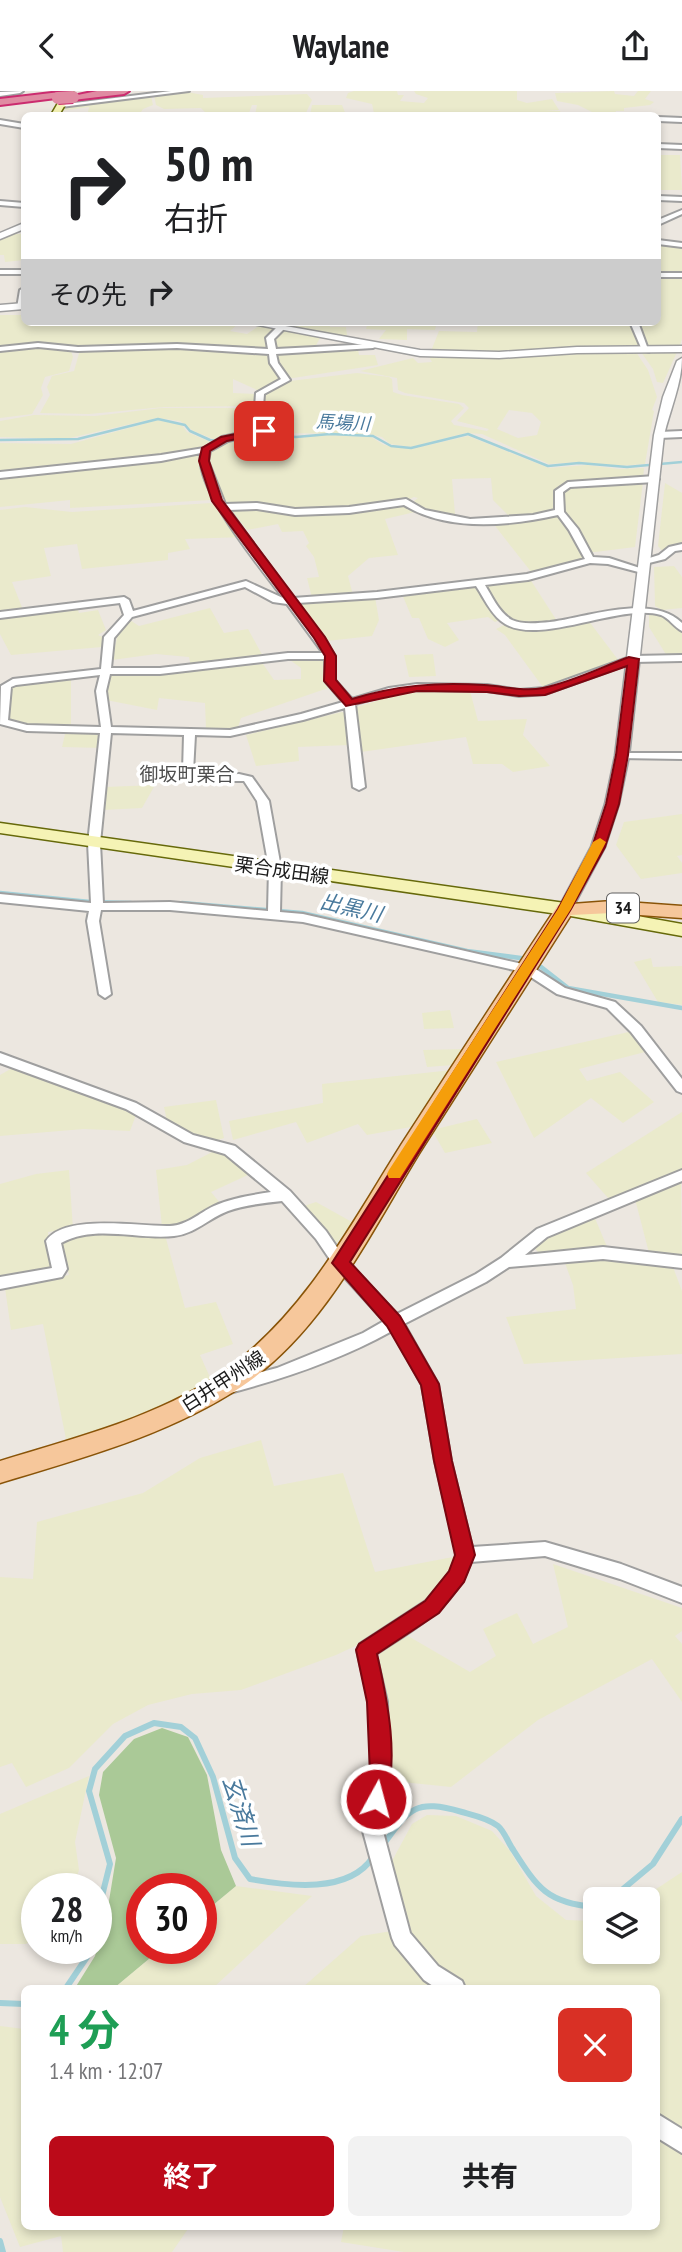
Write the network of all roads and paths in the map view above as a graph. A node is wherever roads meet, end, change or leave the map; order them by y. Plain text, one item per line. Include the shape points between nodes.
1 (20, 91) edge
2 (97, 91) edge
3 (124, 91) edge
4 (186, 91) edge
5 (0, 93) edge
6 (66, 96) edge
7 (0, 104) edge
8 (57, 112) edge
9 (661, 119) edge
10 (682, 120) edge
11 (0, 122) edge
12 (21, 126) edge
13 (21, 126) edge
14 (0, 128) edge
15 (661, 146) edge
16 (682, 147) edge
17 (661, 198) edge
18 (682, 199) edge
19 (0, 203) edge
20 (21, 205) edge
21 (682, 212) edge
22 (661, 222) edge
23 (21, 227) edge
24 (0, 236) edge
25 (661, 242) edge
26 (682, 245) edge
27 (0, 272) edge
28 (21, 272) edge
29 (661, 275) edge
30 (682, 275) edge
31 (21, 306) edge
32 (0, 308) edge
33 (270, 326) edge
34 (636, 326) edge
35 (281, 328) junction
36 (373, 346) junction
37 (0, 349) edge
38 (682, 349) edge
39 (646, 350) junction
40 (271, 352) junction
41 (682, 361) edge
42 (682, 434) edge
43 (659, 435) junction
44 (206, 450) junction
45 (656, 469) junction
46 (0, 475) edge
47 (225, 507) junction
48 (560, 512) junction
49 (682, 547) edge
50 (590, 560) junction
51 (644, 567) junction
52 (479, 583) junction
53 (289, 601) junction
54 (639, 612) junction
55 (0, 615) edge
56 (130, 615) junction
57 (682, 628) edge
58 (330, 656) junction
59 (682, 658) edge
60 (633, 659) junction
61 (106, 671) junction
62 (350, 703) junction
63 (2, 721) edge
64 (106, 729) junction
65 (190, 731) junction
66 (622, 755) junction
67 (682, 756) edge
68 (359, 787) dead end
69 (0, 828) edge
70 (94, 843) junction
71 (275, 868) junction
72 (0, 898) edge
73 (98, 903) junction
74 (565, 909) junction
75 (274, 911) junction
76 (682, 912) edge
77 (682, 930) edge
78 (531, 964) junction
79 (105, 994) dead end
80 (4, 1064) edge
81 (682, 1088) edge
82 (682, 1175) edge
83 (285, 1195) junction
84 (506, 1262) junction
85 (682, 1262) edge
86 (340, 1263) junction
87 (0, 1283) edge
88 (394, 1321) junction
89 (217, 1389) junction
90 (0, 1472) edge
91 (465, 1555) junction
92 (682, 1595) edge
93 (450, 1985) edge
94 (660, 2126) edge
95 (682, 2142) edge

1 - 5 street
2 - 6 highway
3 - 6 highway
4 - 6 street
6 - 7 highway
6 - 8 main road
9 - 10 street
11 - 12 street
13 - 14 street
15 - 16 street
17 - 18 street
19 - 20 street
21 - 22 street
23 - 24 street
25 - 26 street
27 - 28 street
29 - 30 street
31 - 32 street
33 - 35 street
34 - 39 street
35 - 36 street
35 - 40 street via 271,338
36 - 39 street via 420,353 499,355
36 - 40 street
37 - 40 street via 177,346
38 - 39 street
40 - 44 street via 286,380 260,393 264,431 221,441
41 - 43 street
42 - 43 street
43 - 45 street
44 - 46 street
44 - 47 street via 204,461 218,501
45 - 48 street via 568,485 559,491
45 - 51 street
47 - 48 street via 295,512 406,502 422,512 470,521
47 - 53 street
48 - 50 street
49 - 51 street via 672,548
50 - 51 street
50 - 52 street via 528,577
51 - 54 street
52 - 53 street
52 - 54 street via 507,621 520,626
53 - 56 street via 276,600 246,584
53 - 58 street
54 - 57 street via 669,615
54 - 60 street
55 - 56 street via 124,600
56 - 61 street via 108,637
58 - 61 street via 288,656 160,671
58 - 62 street via 330,681
59 - 60 street
60 - 62 street via 545,691 417,687
60 - 66 street
61 - 63 street via 13,682 6,686
61 - 64 street via 101,691
62 - 65 street via 230,733
62 - 68 street
63 - 64 street via 27,728
64 - 65 street
64 - 70 street
65 - 71 street via 191,779 248,779 263,801
66 - 67 street
66 - 74 street via 598,847
69 - 70 main road, 栗合成田線
70 - 71 main road, 栗合成田線
70 - 73 street
71 - 74 main road, 栗合成田線
71 - 75 street
72 - 73 street
73 - 75 street
73 - 79 street via 93,921
74 - 76 main road, 34
74 - 77 main road, 栗合成田線
74 - 78 main road, 白井甲州線
75 - 78 street
78 - 81 street via 561,991 611,1005
78 - 86 main road, 白井甲州線
80 - 83 street via 131,1106 189,1139 230,1150
82 - 84 street via 542,1233
83 - 86 street
83 - 87 street via 219,1209 177,1231 63,1234 53,1241 57,1273
84 - 85 street via 603,1253
84 - 88 street
86 - 88 street
86 - 89 main road, 白井甲州線 via 280,1341
88 - 89 street via 303,1365 253,1383
88 - 91 street via 430,1384
89 - 90 main road, 白井甲州線 via 131,1431
91 - 92 street via 544,1549
91 - 93 street via 457,1576 432,1607 366,1650 378,1714 380,1774 371,1824 402,1938 432,1973
94 - 95 street

